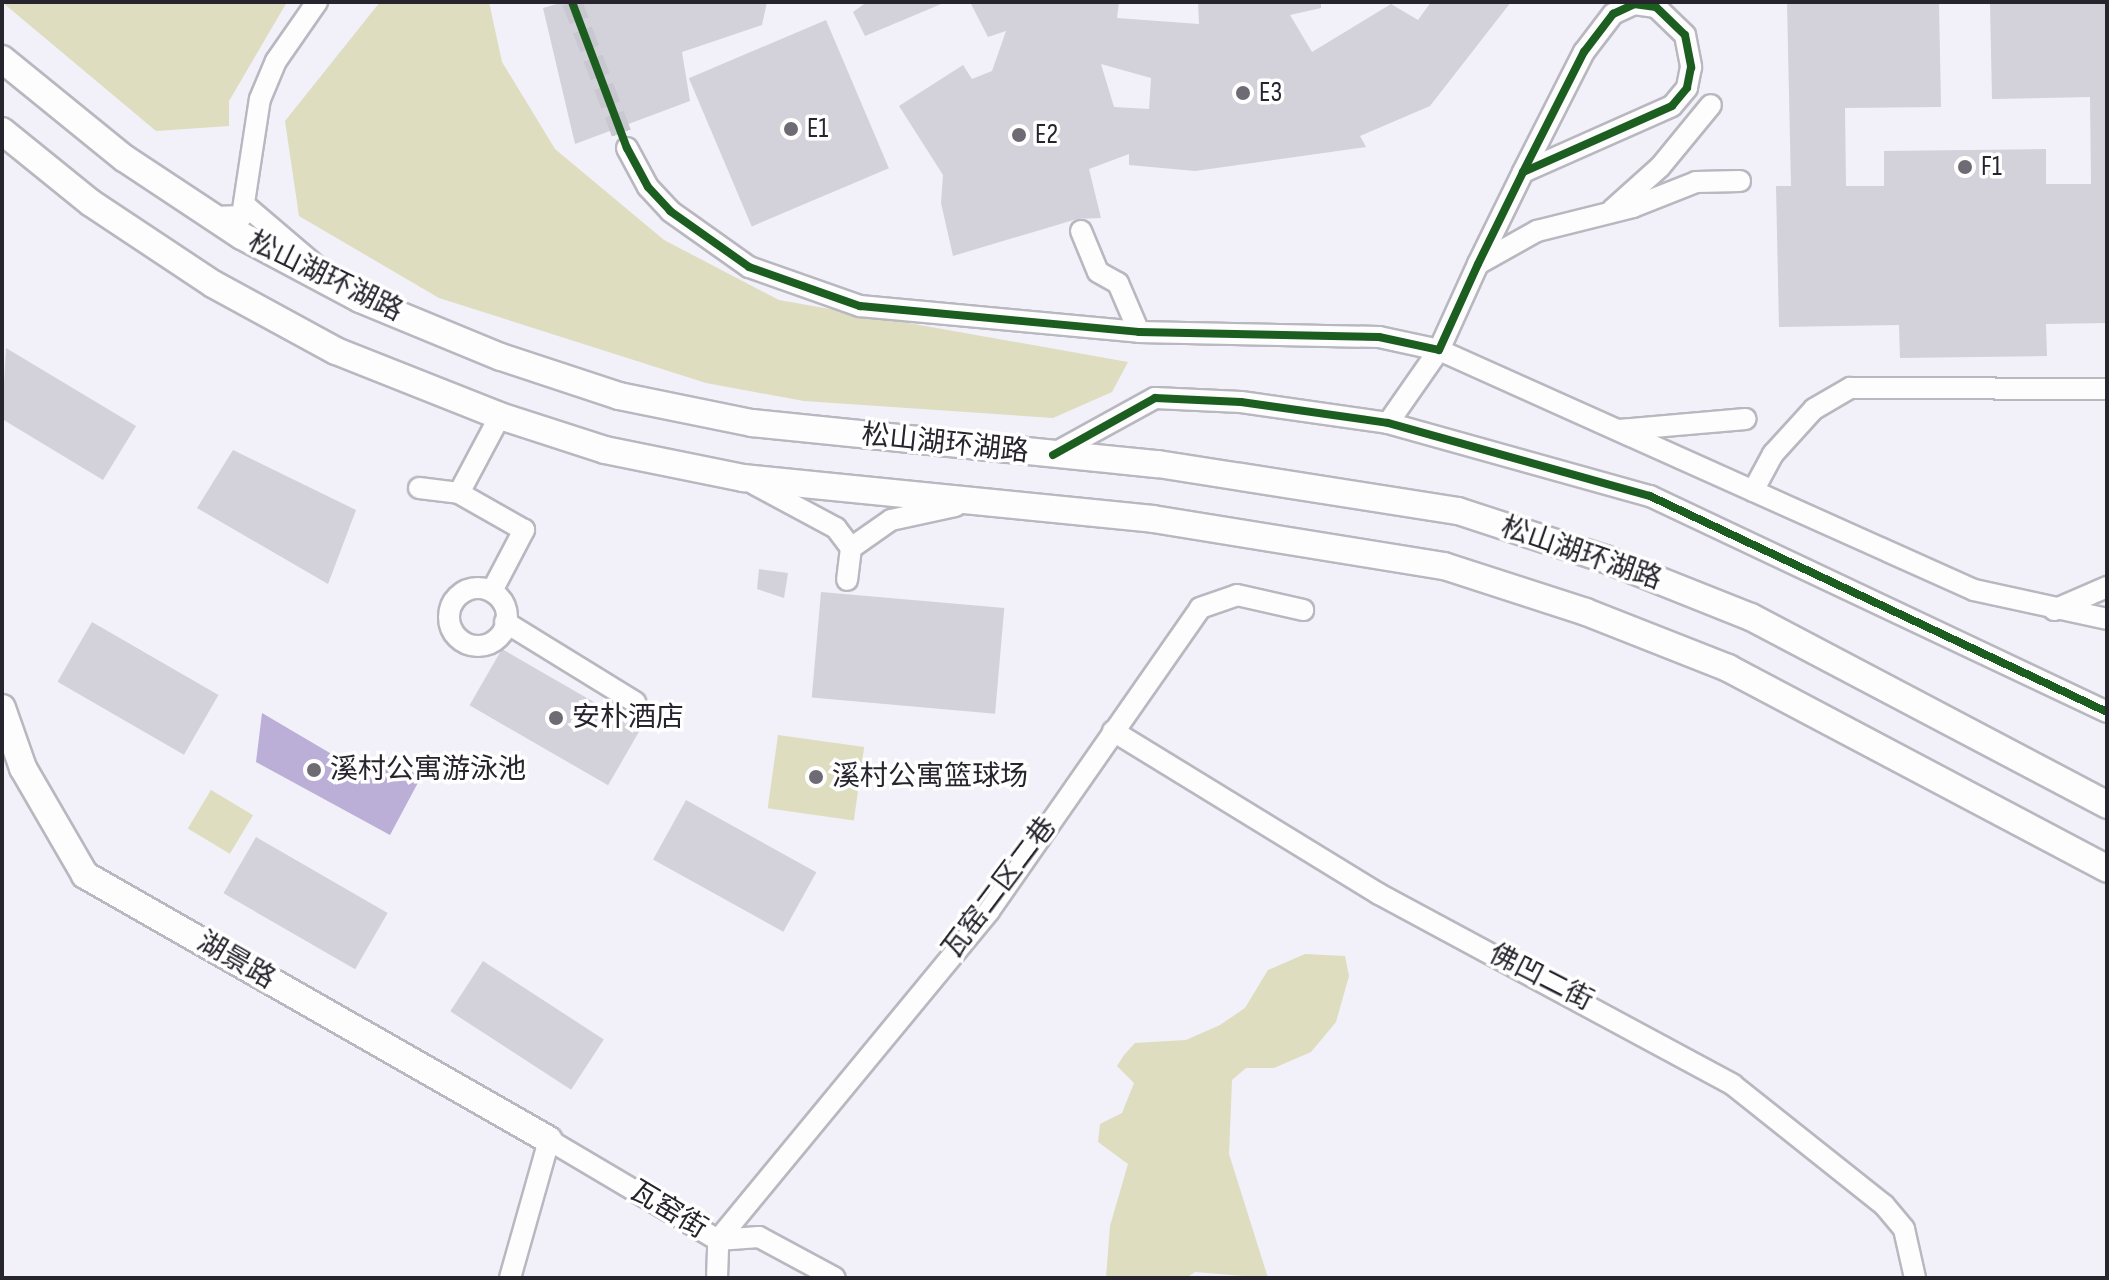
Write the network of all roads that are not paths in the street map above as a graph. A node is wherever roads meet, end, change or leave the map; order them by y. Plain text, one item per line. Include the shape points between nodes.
1 (317, 2) edge
2 (2, 59) edge
3 (1711, 105) dead end
4 (3, 132) edge
5 (627, 148) tunnel mouth
6 (1523, 172) junction
7 (1740, 181) dead end
8 (246, 198) junction
9 (1609, 213) junction
10 (213, 217) junction
11 (1081, 231) dead end
12 (1478, 264) junction
13 (360, 299) junction
14 (1139, 332) junction
15 (1439, 350) junction
16 (2107, 389) edge
17 (500, 416) junction
18 (1746, 419) dead end
19 (1388, 423) junction
20 (1615, 430) junction
21 (1053, 455) junction
22 (743, 478) junction
23 (419, 488) dead end
24 (1753, 491) junction
25 (459, 493) junction
26 (974, 504) junction
27 (851, 548) junction
28 (847, 580) dead end
29 (2107, 587) edge
30 (493, 589) junction
31 (1303, 610) dead end
32 (2054, 610) junction
33 (2107, 619) edge
34 (505, 622) junction
35 (635, 702) dead end
36 (2, 708) edge
37 (2107, 712) edge
38 (1113, 731) junction
39 (2107, 805) edge
40 (2107, 869) edge
41 (549, 1140) junction
42 (718, 1240) junction
43 (510, 1278) edge
44 (717, 1278) edge
45 (835, 1278) edge
46 (1915, 1278) edge

1 - 8 street via 276,61 260,99
2 - 10 main road, 松山湖环湖路 via 124,158
3 - 9 street via 1660,167
4 - 17 main road, 松山湖环湖路 via 91,203 213,284 336,351
5 - 14 street via 648,187 670,211 749,267 860,306
6 - 6 street via 1584,52 1613,14 1634,4 1656,7 1685,35 1691,67 1687,88 1672,106
6 - 12 street
7 - 9 street via 1696,182
8 - 10 street via 232,221
8 - 13 street
9 - 12 street via 1537,231
10 - 13 main road, 松山湖环湖路
11 - 14 street via 1098,272 1118,283
12 - 15 street
13 - 21 main road, 松山湖环湖路 via 619,396 752,423
14 - 15 street via 1379,337
15 - 19 street
15 - 20 street
16 - 24 street via 1850,388 1814,409 1773,454
17 - 22 main road, 松山湖环湖路 via 605,450
17 - 25 street
18 - 20 street
19 - 21 street via 1241,402 1155,398
19 - 37 street via 1650,496
20 - 24 street
21 - 39 main road, 松山湖环湖路 via 1324,486 1458,511 1605,559 1751,617
22 - 26 main road, 松山湖环湖路
22 - 27 street via 818,514
23 - 25 street
24 - 32 street via 1974,590
25 - 30 street via 524,530
26 - 27 street via 891,520
26 - 40 main road, 松山湖环湖路 via 1271,535 1444,566 1586,612 1728,668
27 - 28 street
29 - 32 street
30 - 34 street via 500,595
30 - 34 street via 481,585 462,595 452,613 453,633 481,650
31 - 38 street, 瓦窑二区二巷 via 1237,595 1200,608
32 - 33 street
34 - 35 street
36 - 41 main road, 湖景路 via 23,768 85,875
38 - 42 street, 瓦窑二区二巷 via 989,911
38 - 46 street, 佛凹二街 via 1379,894 1733,1085 1884,1205 1904,1229
41 - 42 street, 瓦窑街
41 - 43 street
42 - 44 street
42 - 45 street, 瓦窑街 via 759,1237

